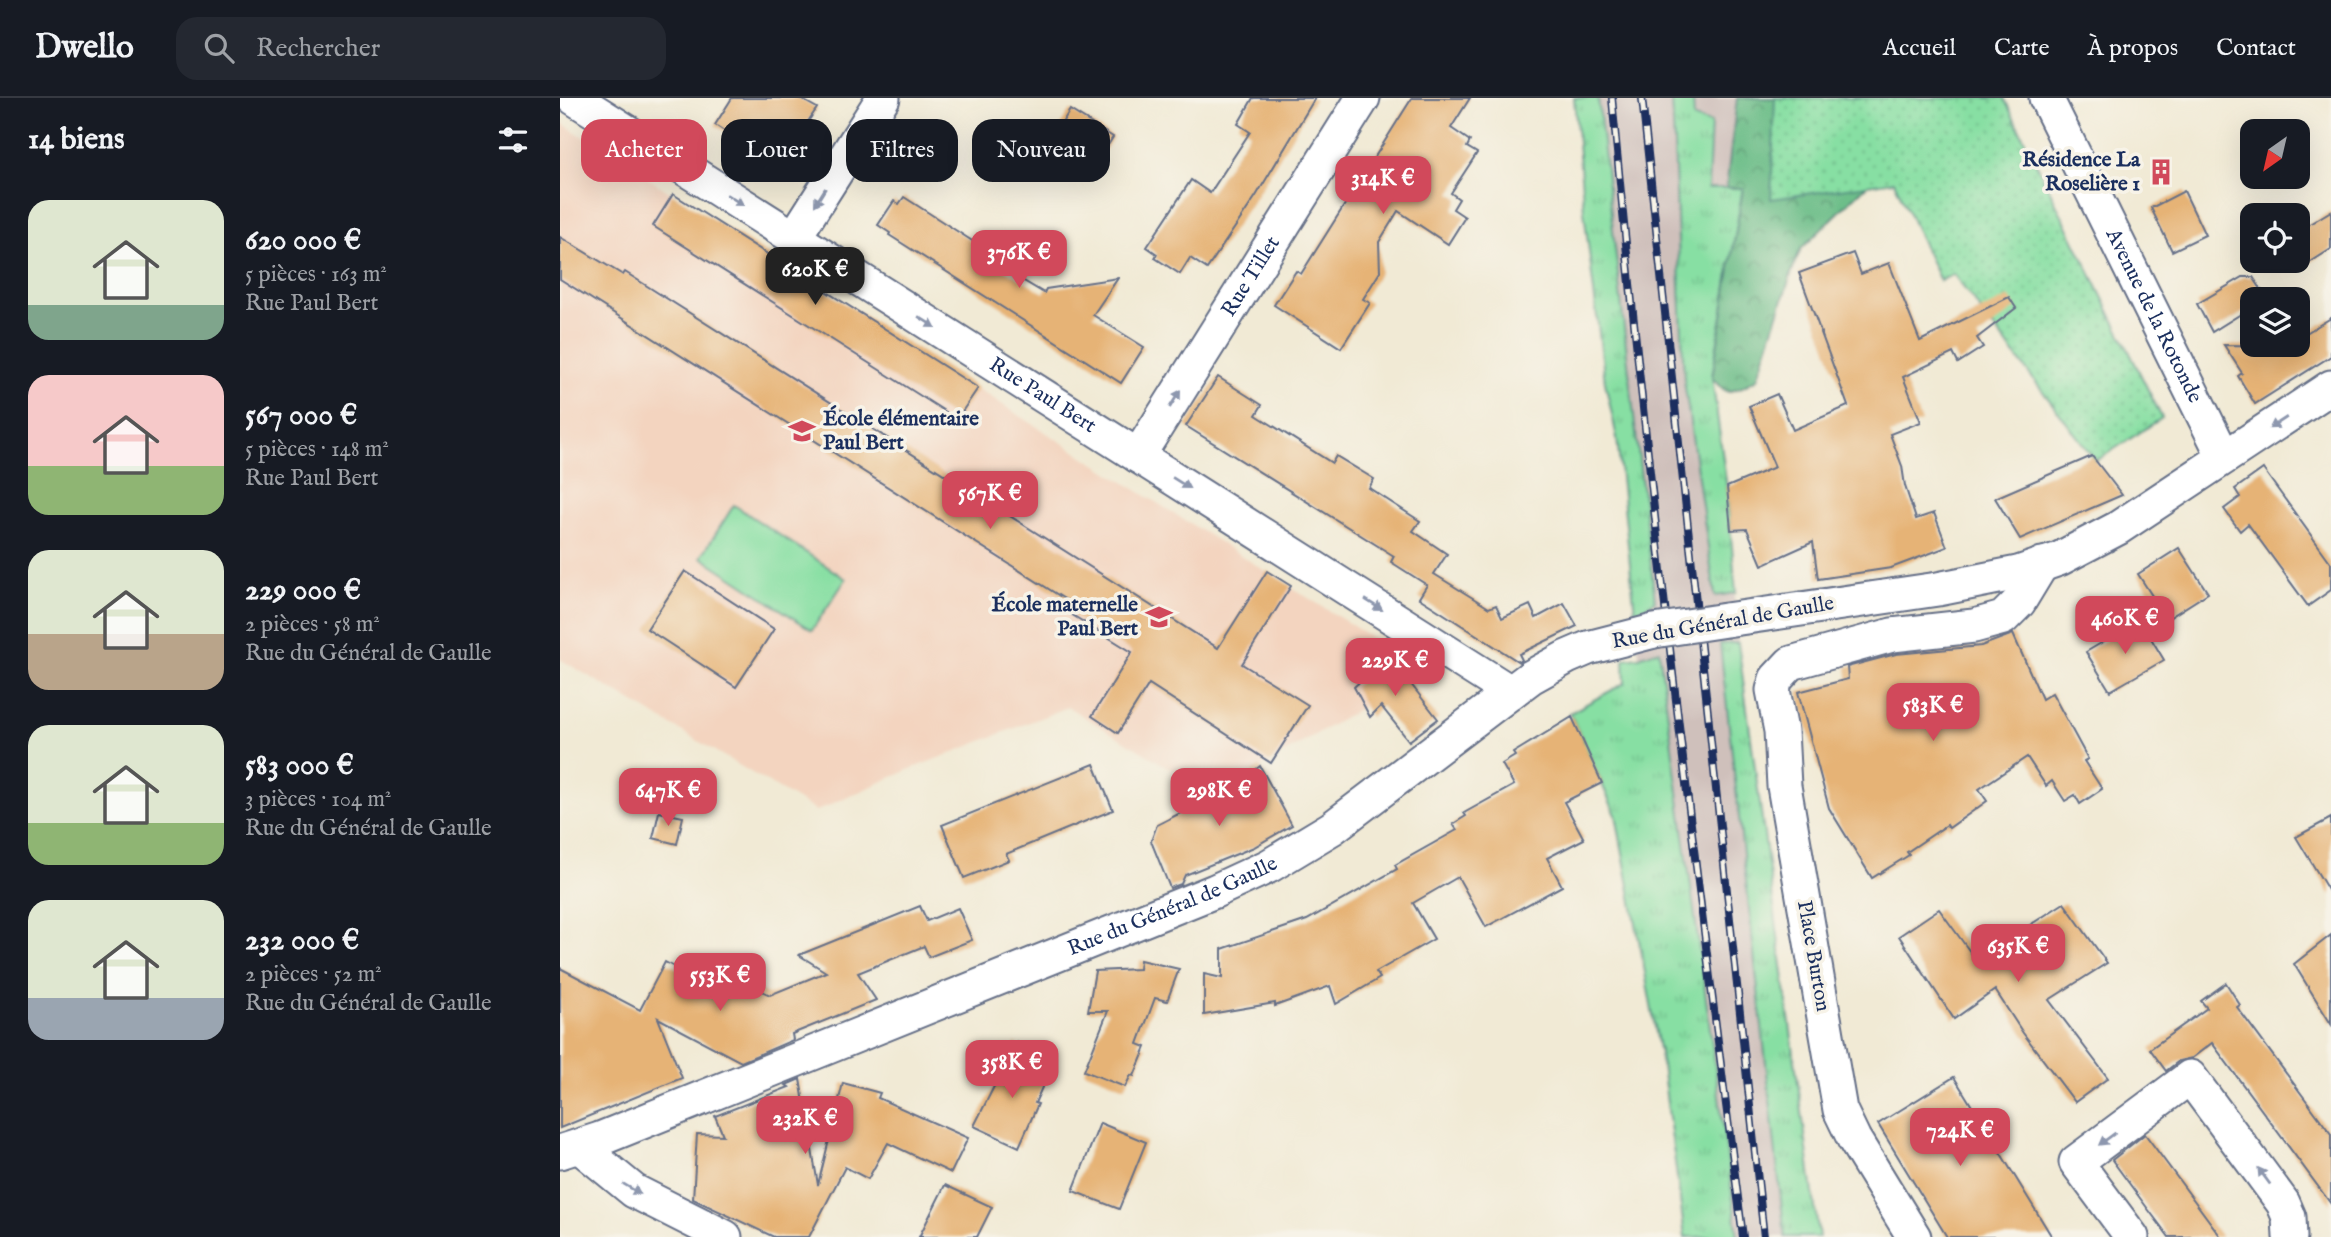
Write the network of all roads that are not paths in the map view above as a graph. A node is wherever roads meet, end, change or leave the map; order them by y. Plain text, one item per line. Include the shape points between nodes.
1 (574, 98) edge
2 (883, 98) edge
3 (1363, 98) edge
4 (2046, 98) edge
5 (794, 238) junction
6 (2331, 387) edge
7 (1138, 456) junction
8 (2224, 457) junction
9 (2042, 564) junction
10 (1510, 692) junction
11 (569, 1149) edge
12 (725, 1237) edge
13 (1914, 1237) edge
14 (2132, 1237) edge
15 (2290, 1237) edge

1 -> 5 street, Rue Paul Bert
2 -> 5 street
7 -> 3 street, Rue Tillet
4 - 8 street, Avenue de la Rotonde
5 -> 7 street, Rue Paul Bert
6 -> 8 street, Rue du Général de Gaulle
7 -> 10 street, Rue Paul Bert
8 - 9 street, Rue du Général de Gaulle via 2098,540
9 - 10 street, Rue du Général de Gaulle, bridge via 1938,589 1654,631 1608,642 1567,657
9 - 13 street, Place Burton via 2003,618 1974,626 1892,635 1791,663 1773,690 1782,732 1782,770 1840,1110
10 - 11 street, Rue du Général de Gaulle via 1332,828 1269,866
11 -> 12 street via 634,1191
15 -> 14 street via 2283,1203 2190,1077 2076,1162

